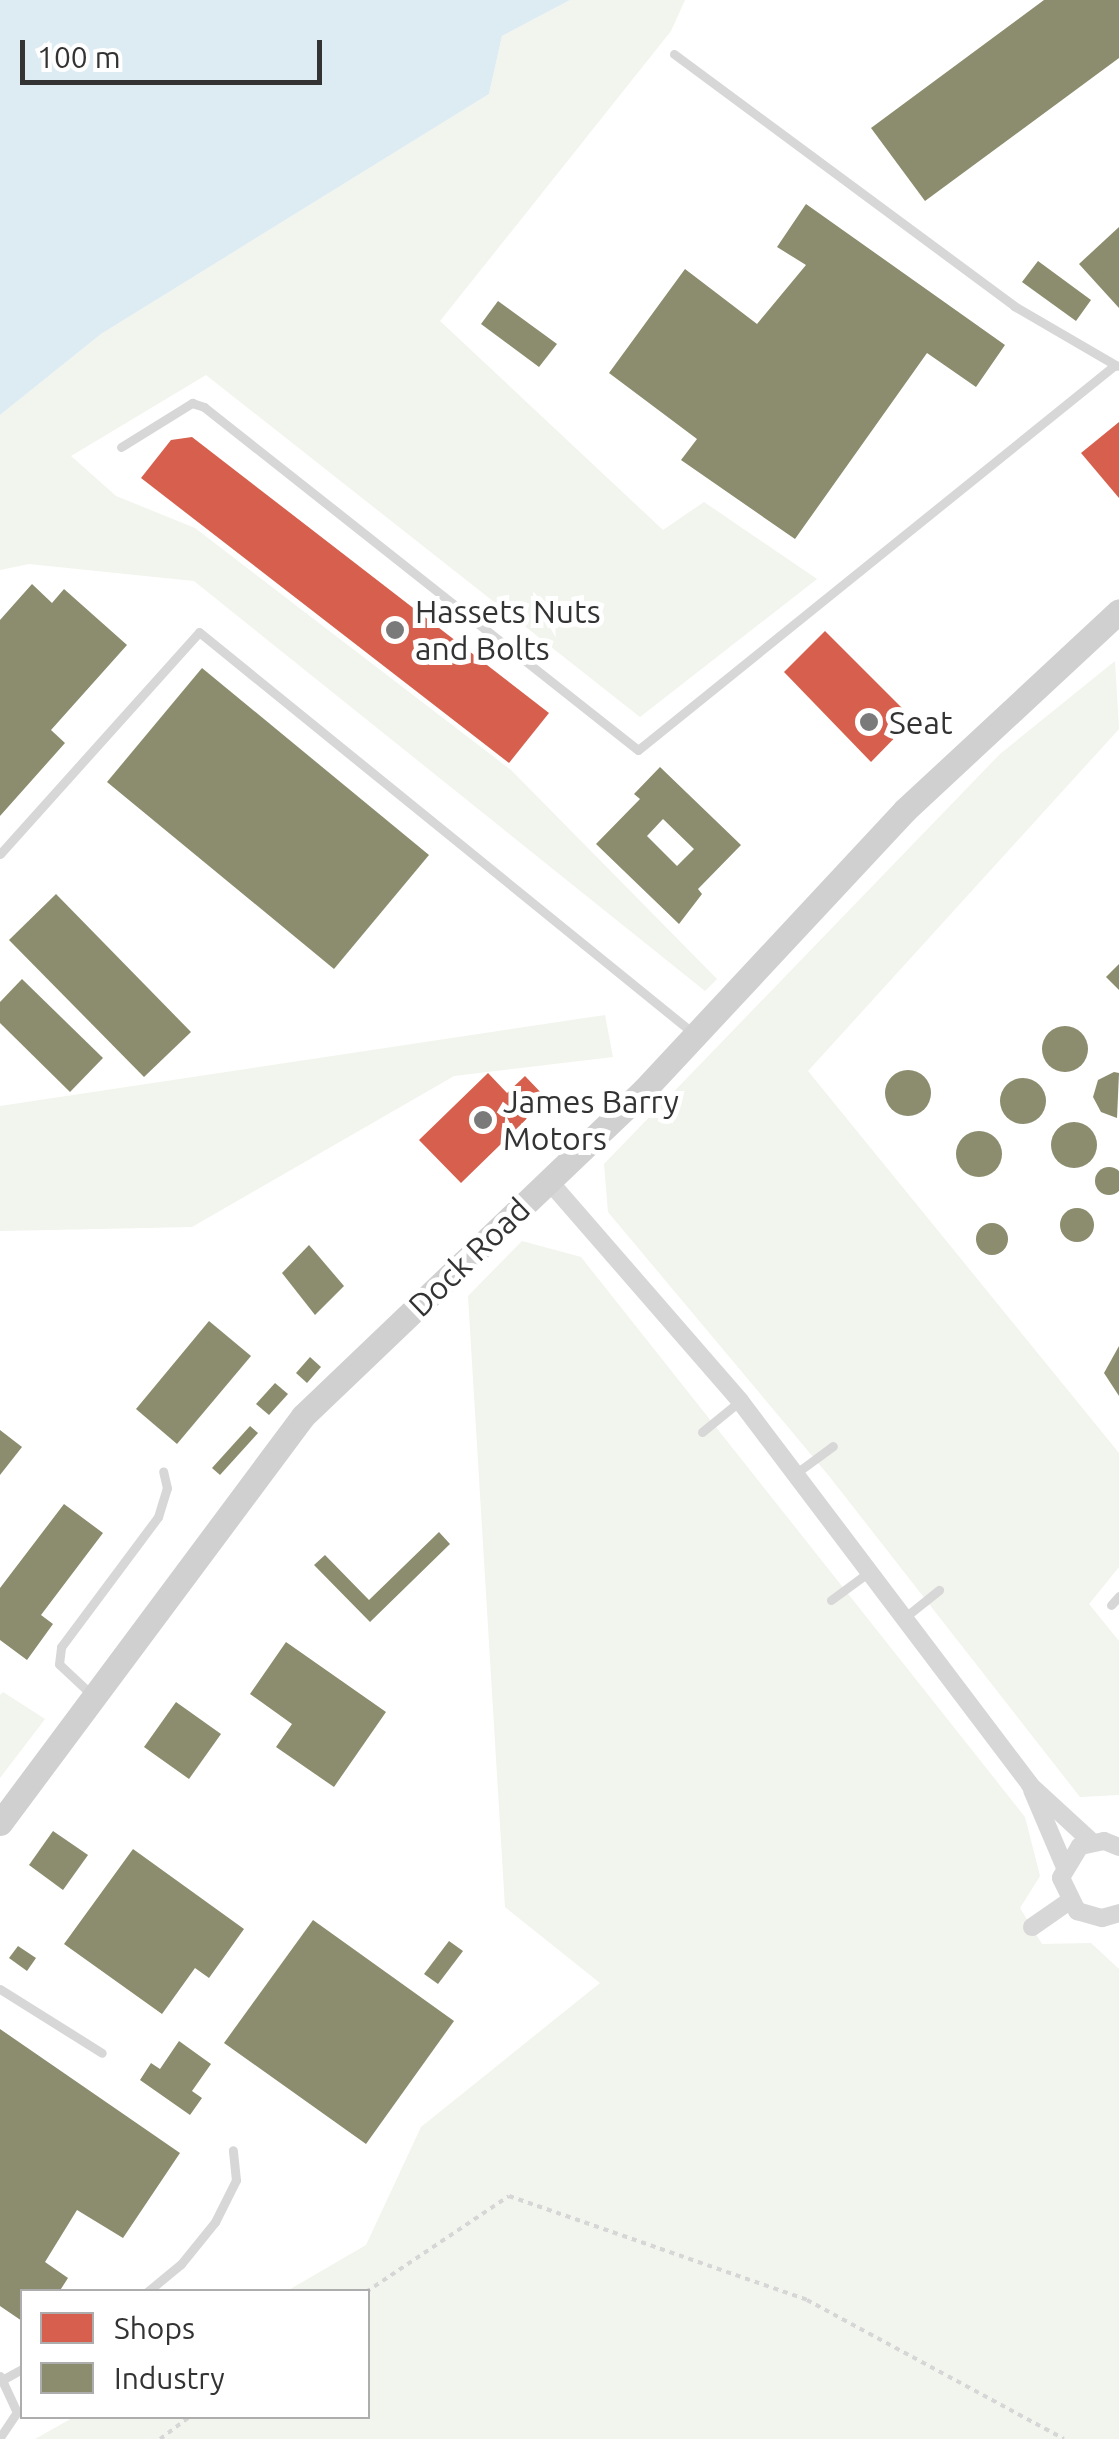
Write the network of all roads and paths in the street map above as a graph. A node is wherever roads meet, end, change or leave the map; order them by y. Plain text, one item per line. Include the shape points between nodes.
1 (674, 54) dead end
2 (1117, 366) edge
3 (121, 446) dead end
4 (1116, 619) edge
5 (0, 854) edge
6 (695, 1034) junction
7 (548, 1181) junction
8 (740, 1401) junction
9 (702, 1432) dead end
10 (833, 1446) dead end
11 (164, 1470) dead end
12 (796, 1474) junction
13 (869, 1572) junction
14 (939, 1590) dead end
15 (831, 1600) dead end
16 (904, 1618) junction
17 (94, 1696) junction
18 (1030, 1785) junction
19 (0, 1823) edge
20 (1108, 1841) edge
21 (1064, 1865) junction
22 (1068, 1902) junction
23 (1118, 1917) edge
24 (1032, 1927) dead end
25 (0, 1989) edge
26 (102, 2052) dead end
27 (233, 2150) dead end
28 (151, 2289) edge
29 (370, 2289) edge
30 (1, 2378) edge
31 (186, 2419) edge
32 (0, 2437) edge
33 (160, 2439) edge
34 (1064, 2439) edge

1 - 2 lane via 1014,306
2 - 3 lane via 638,750 204,407 192,404
4 - 6 main road, Dock Road via 905,810
5 - 6 lane via 199,632
6 - 7 main road, Dock Road
7 - 8 street
7 - 17 main road, Dock Road via 303,1416
8 - 9 lane
8 - 12 street
10 - 12 lane
11 - 17 lane via 167,1488 158,1517 62,1647 59,1664
12 - 13 street
13 - 15 lane
13 - 16 street
14 - 16 lane
16 - 18 street
17 - 19 main road, Dock Road
18 - 20 street
18 - 21 street
20 - 21 street
21 - 22 street
22 - 23 street via 1089,1917
22 - 24 street
25 - 26 lane
27 - 28 lane via 236,2180 215,2222
29 - 34 path via 509,2196 808,2300
30 - 32 lane via 17,2412
31 - 33 path

